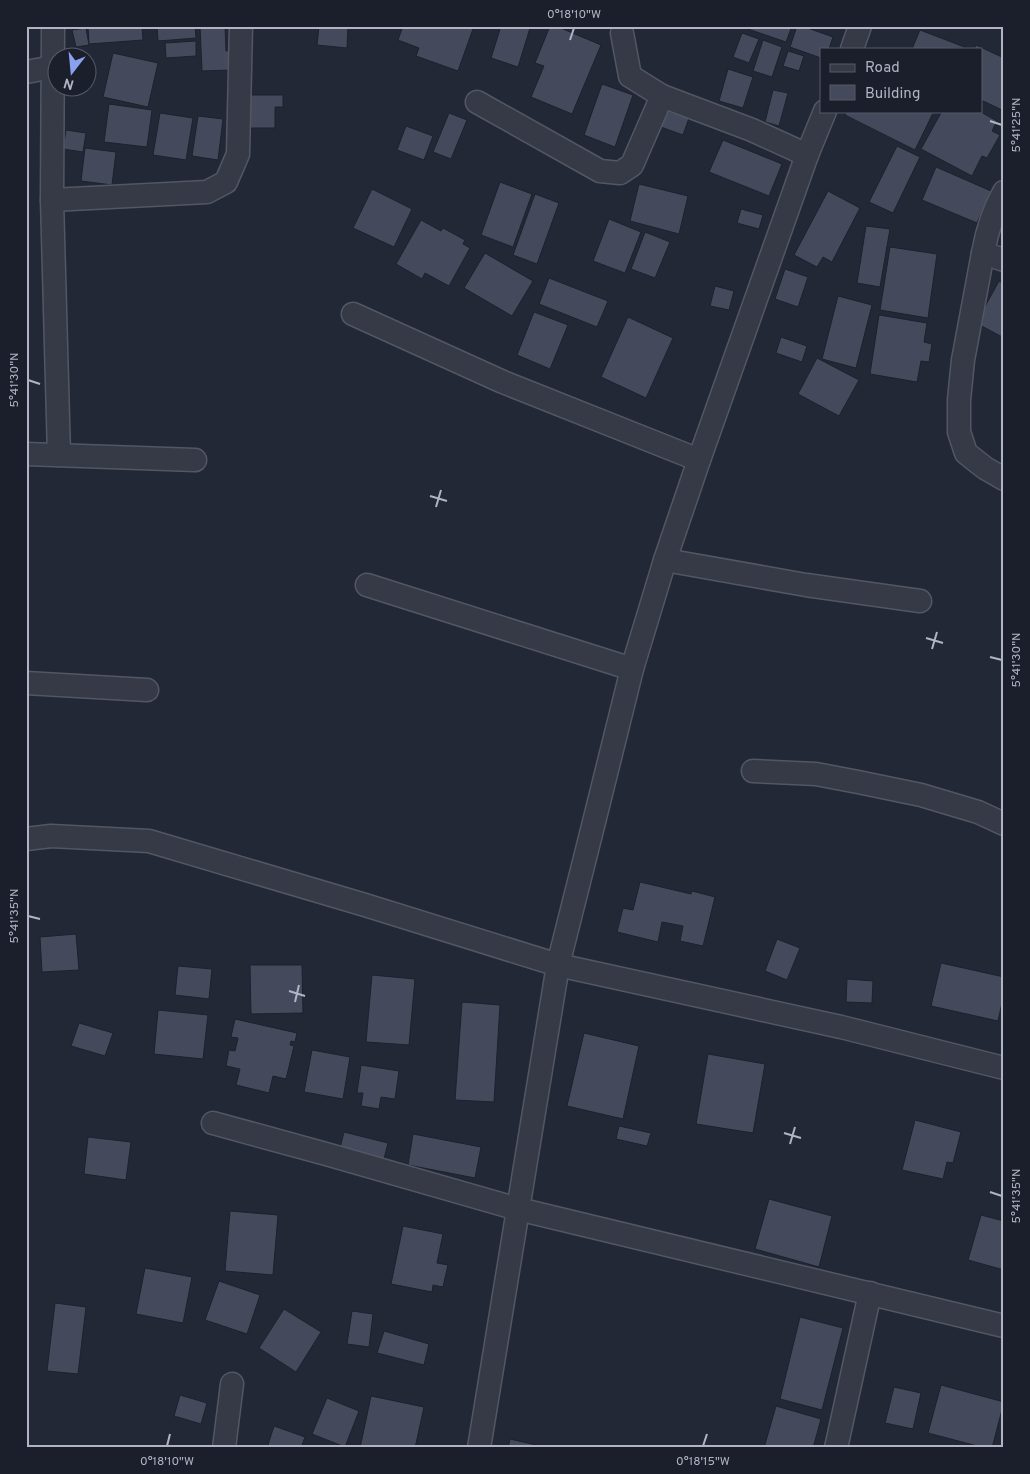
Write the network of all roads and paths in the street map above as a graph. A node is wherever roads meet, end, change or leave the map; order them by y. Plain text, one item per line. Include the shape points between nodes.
1 (53, 26) edge
2 (241, 26) edge
3 (860, 26) edge
4 (622, 33) dead end
5 (53, 48) edge
6 (852, 48) edge
7 (48, 68) edge
8 (26, 72) edge
9 (662, 96) junction
10 (53, 98) edge
11 (477, 102) dead end
12 (826, 112) edge
13 (807, 155) junction
14 (1004, 192) edge
15 (52, 200) junction
16 (993, 256) edge
17 (353, 314) dead end
18 (26, 454) edge
19 (59, 455) junction
20 (195, 460) dead end
21 (699, 460) junction
22 (1004, 479) edge
23 (665, 560) junction
24 (367, 585) dead end
25 (920, 601) dead end
26 (632, 669) junction
27 (26, 683) edge
28 (147, 690) dead end
29 (754, 771) dead end
30 (1004, 824) edge
31 (26, 840) edge
32 (558, 965) junction
33 (1004, 1068) edge
34 (213, 1123) dead end
35 (518, 1209) junction
36 (870, 1293) junction
37 (1004, 1326) edge
38 (232, 1384) dead end
39 (224, 1448) edge
40 (479, 1448) edge
41 (836, 1448) edge

1 - 5 street
2 - 15 street via 238,154 226,182 207,192
3 - 6 street
4 - 9 street via 630,76
7 - 8 street
9 - 11 street via 632,165 620,173 600,171
9 - 13 street
10 - 15 street
12 - 13 street
13 - 21 street
14 - 16 street via 986,235
15 - 19 street
16 - 22 street via 963,360 959,432 966,453
17 - 21 street via 502,382
18 - 19 street
19 - 20 street
21 - 23 street
23 - 25 street
23 - 26 street
24 - 26 street
26 - 32 street
27 - 28 street
29 - 30 street via 816,774 921,795 978,812
31 - 32 street via 51,836 149,842 365,904
32 - 33 street
32 - 35 street
34 - 35 street
35 - 36 street
35 - 40 street
36 - 37 street
36 - 41 street
38 - 39 street

